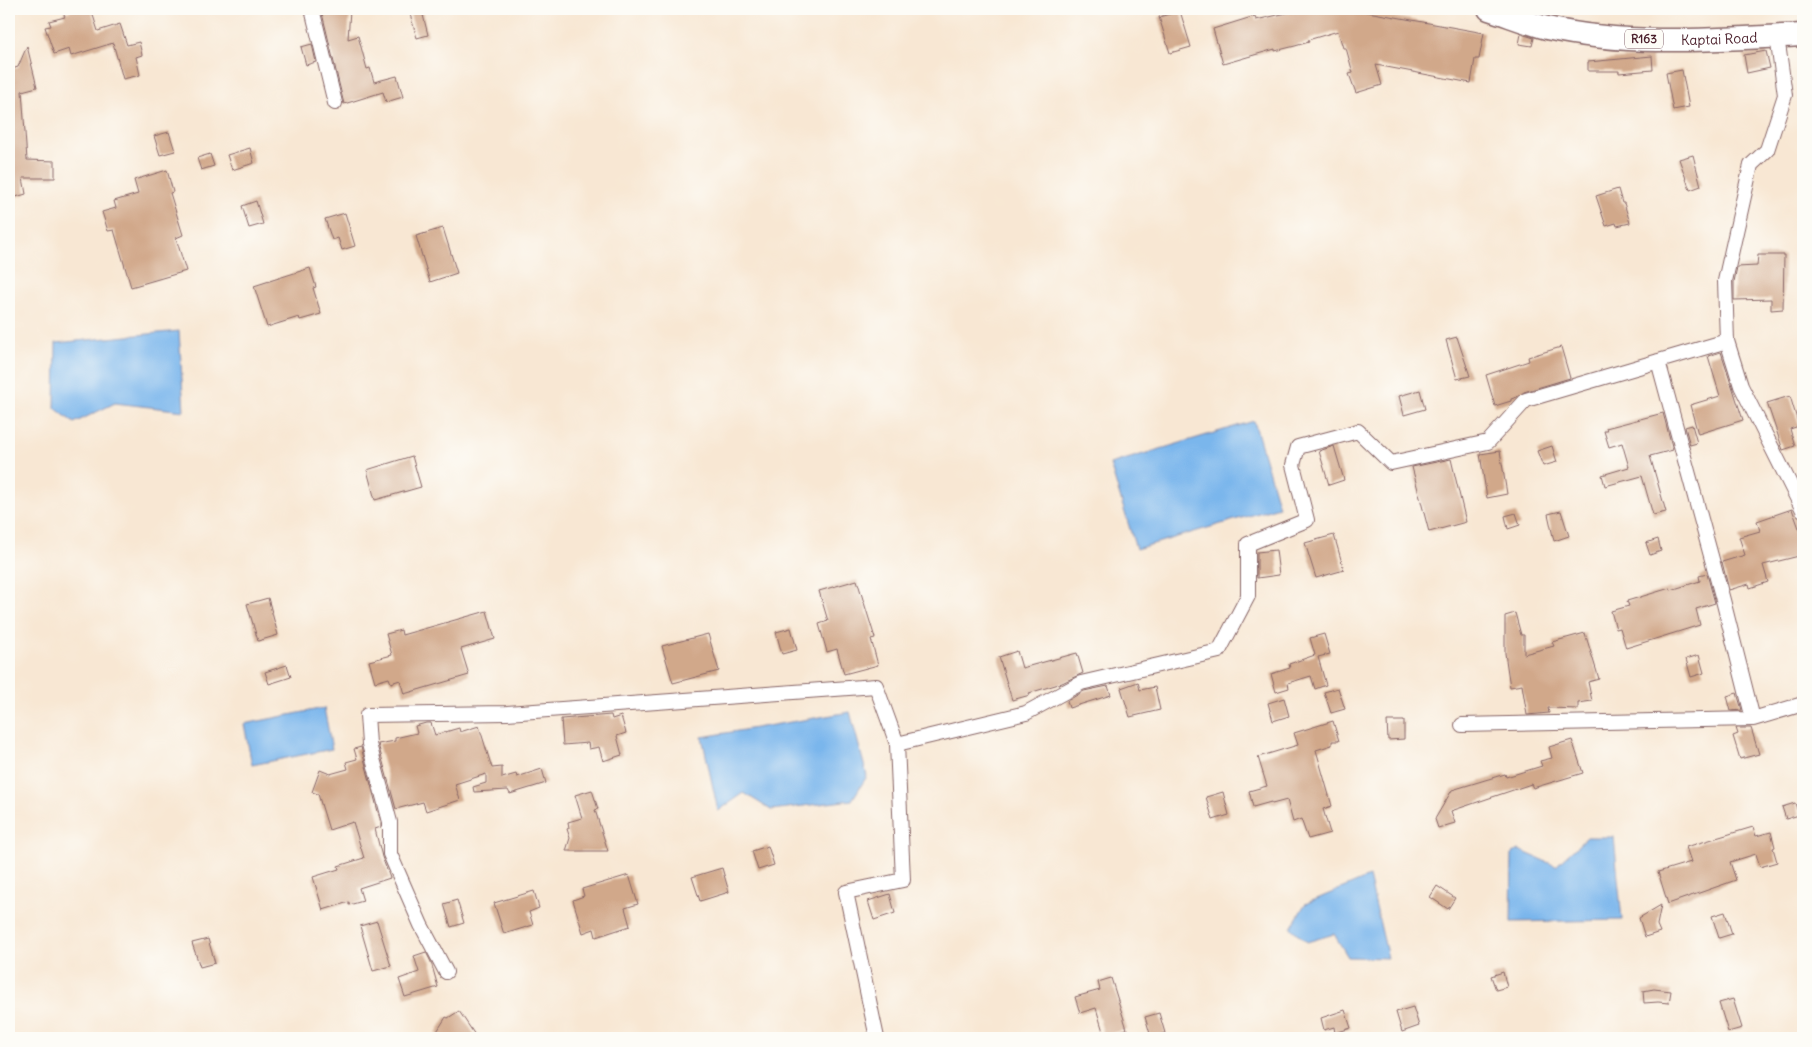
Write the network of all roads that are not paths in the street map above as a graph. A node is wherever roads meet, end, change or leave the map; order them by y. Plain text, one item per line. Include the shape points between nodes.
1 (312, 9) edge
2 (1489, 9) edge
3 (1803, 35) edge
4 (1777, 36) junction
5 (335, 103) dead end
6 (1727, 341) junction
7 (1658, 361) junction
8 (1803, 510) edge
9 (1803, 704) edge
10 (1753, 719) junction
11 (1462, 725) dead end
12 (897, 744) junction
13 (446, 972) dead end
14 (877, 1038) edge

1 - 5 street
2 - 4 main road, Kaptai Road / R163 via 1546,28 1607,37 1676,40
3 - 4 main road, Kaptai Road / R163
4 - 6 street via 1785,95 1767,150 1751,165 1725,281
6 - 7 street
6 - 8 street via 1741,386
7 - 10 street
7 - 12 street via 1526,400 1488,442 1391,463 1358,431 1298,447 1292,465 1307,520 1248,544 1248,596 1220,651 1081,683 1026,713
9 - 10 street
10 - 11 street
12 - 13 street via 876,686 507,713 367,715 369,744 390,822 390,854
12 - 14 street via 903,880 846,892

